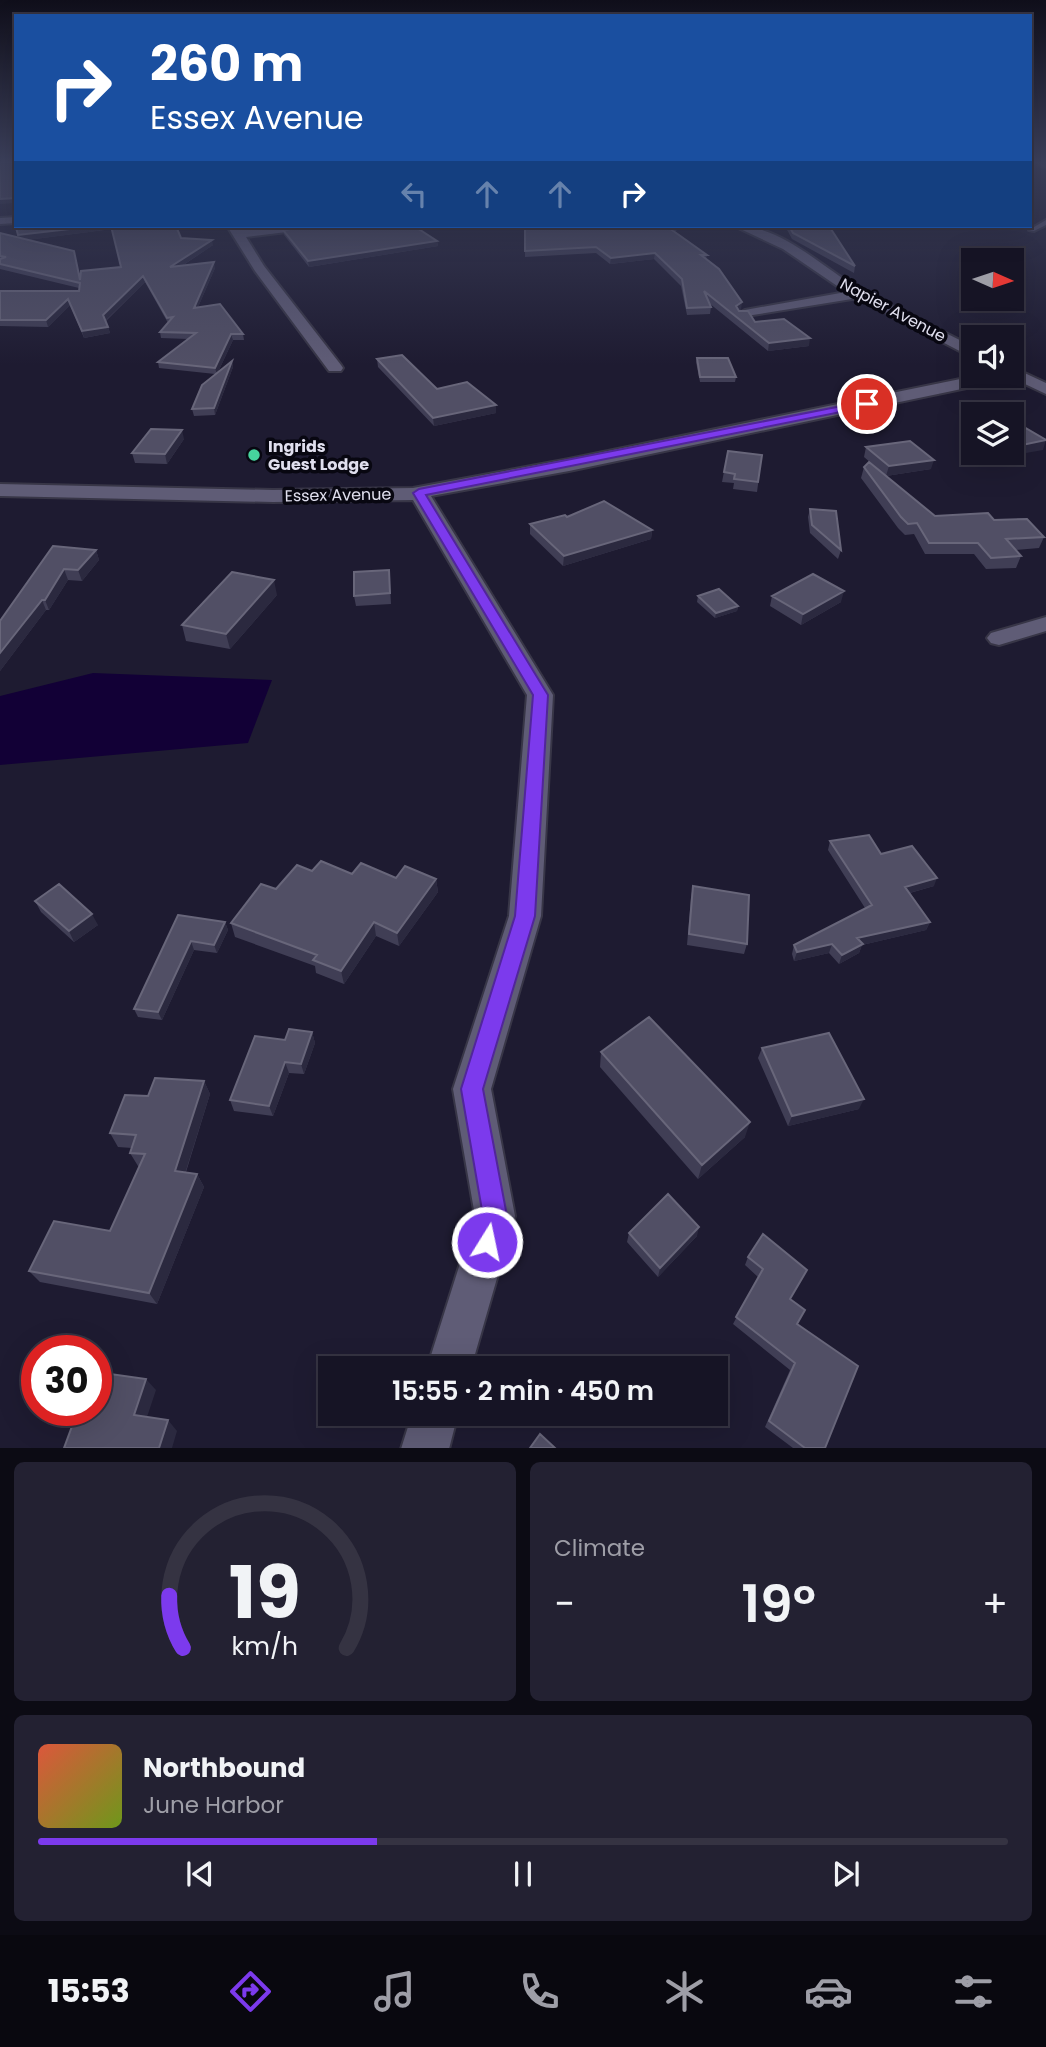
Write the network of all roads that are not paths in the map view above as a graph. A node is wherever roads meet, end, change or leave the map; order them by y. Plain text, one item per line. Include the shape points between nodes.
1 (237, 230) edge
2 (748, 230) edge
3 (859, 294) junction
4 (745, 314) edge
5 (961, 347) edge
6 (335, 368) dead end
7 (1024, 380) edge
8 (961, 384) edge
9 (1046, 389) edge
10 (0, 490) edge
11 (419, 493) junction
12 (1046, 624) edge
13 (999, 638) dead end
14 (453, 1356) edge
15 (431, 1426) edge
16 (425, 1448) edge

1 - 6 street via 259,268
2 - 3 street, Napier Avenue via 787,246
3 - 4 street
3 - 5 street, Napier Avenue
7 - 9 street
8 - 11 street, Essex Avenue
10 - 11 street, Essex Avenue via 273,496
11 - 14 street via 541,695 525,916 472,1089 495,1216
12 - 13 street
15 - 16 street

